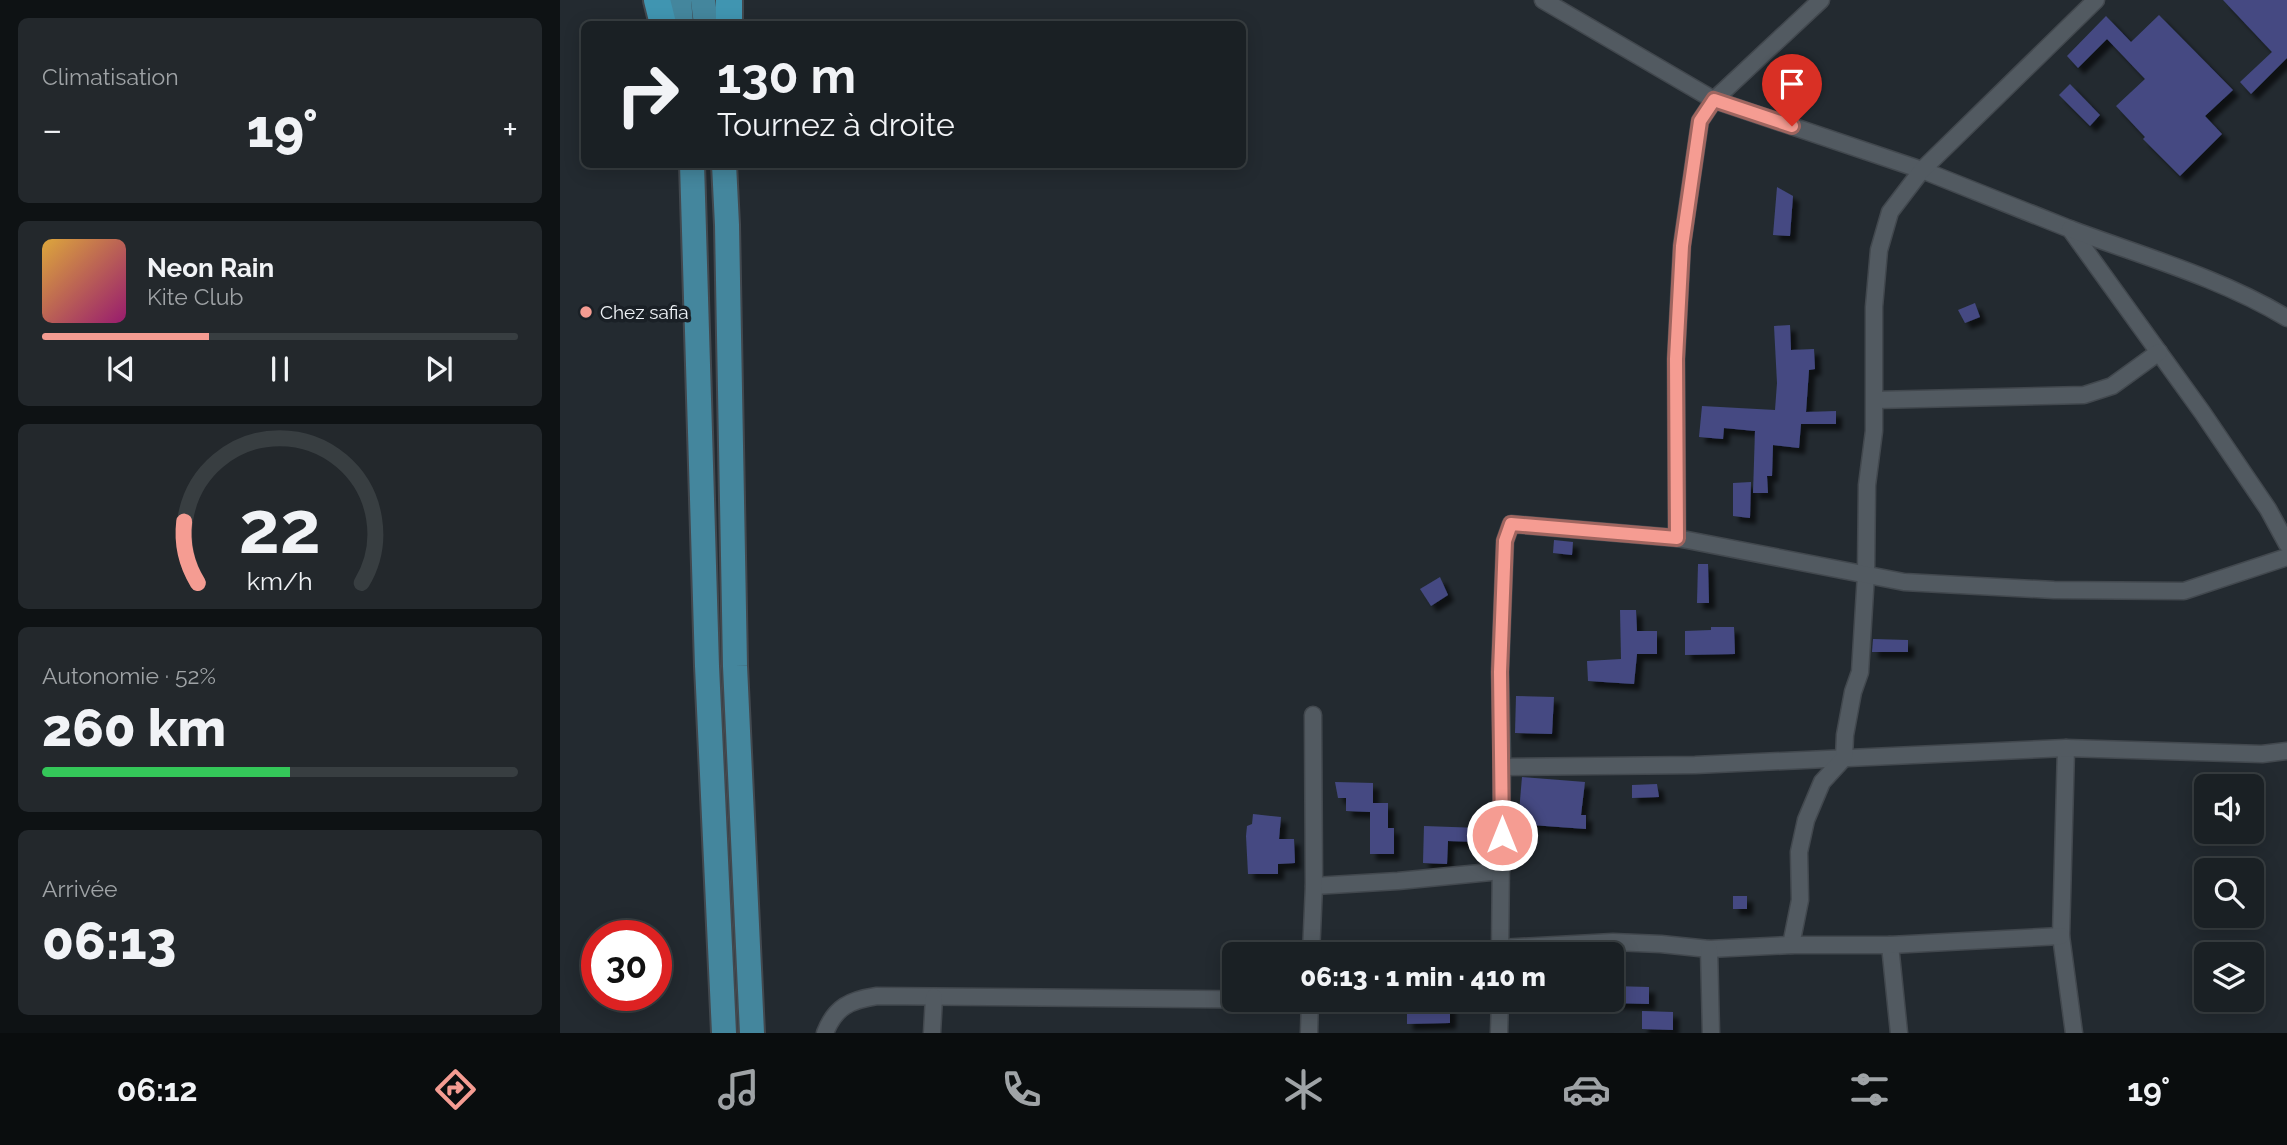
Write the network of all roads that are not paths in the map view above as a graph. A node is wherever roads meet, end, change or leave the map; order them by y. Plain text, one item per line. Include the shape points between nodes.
1 (657, 0) edge
2 (679, 0) edge
3 (703, 0) edge
4 (729, 0) edge
5 (1543, 0) edge
6 (1821, 0) edge
7 (2096, 0) edge
8 (662, 21) edge
9 (681, 21) edge
10 (706, 21) edge
11 (729, 21) edge
12 (1714, 100) junction
13 (692, 168) edge
14 (724, 168) edge
15 (1922, 170) junction
16 (2070, 229) junction
17 (2287, 318) edge
18 (2159, 352) junction
19 (1875, 400) junction
20 (1677, 538) junction
21 (2287, 544) edge
22 (2287, 557) edge
23 (1866, 574) junction
24 (1313, 715) dead end
25 (2066, 748) junction
26 (2287, 751) edge
27 (1843, 758) junction
28 (1502, 767) junction
29 (1501, 871) junction
30 (1314, 886) junction
31 (2061, 936) junction
32 (1312, 942) edge
33 (1500, 942) edge
34 (1624, 942) edge
35 (1791, 945) junction
36 (1890, 945) junction
37 (1709, 949) junction
38 (934, 997) junction
39 (1222, 999) edge
40 (1310, 1012) edge
41 (1500, 1012) edge
42 (724, 1033) edge
43 (752, 1033) edge
44 (825, 1033) edge
45 (932, 1033) edge
46 (1309, 1033) edge
47 (1499, 1033) edge
48 (1711, 1033) edge
49 (1899, 1033) edge
50 (2074, 1033) edge

1 - 8 highway
2 - 9 main road
3 - 10 main road
4 - 11 highway
5 - 12 street
6 - 12 street
7 - 15 street
12 - 15 street
12 - 20 street via 1700,121 1682,246 1676,359
13 - 42 main road
14 - 43 main road via 735,666
15 - 16 street
15 - 19 street via 1890,212 1879,250
16 - 17 street via 2210,281
16 - 18 street
18 - 19 street via 2112,386 2084,395
18 - 21 street via 2268,509
19 - 23 street via 1867,485
20 - 23 street
20 - 28 street via 1511,524 1504,554
22 - 23 street via 2184,591 2054,590 1905,582
23 - 27 street via 1860,672
24 - 30 street
25 - 26 street
25 - 27 street
25 - 31 street
27 - 28 street
27 - 35 street via 1822,782 1806,820 1799,852 1800,900
28 - 29 street
29 - 30 street
29 - 33 street
30 - 32 street
31 - 36 street
31 - 50 street
34 - 37 street
35 - 36 street
35 - 37 street
36 - 49 street
37 - 48 street
38 - 39 street
38 - 44 street via 861,998 834,1014
38 - 45 street
40 - 46 street
41 - 47 street

